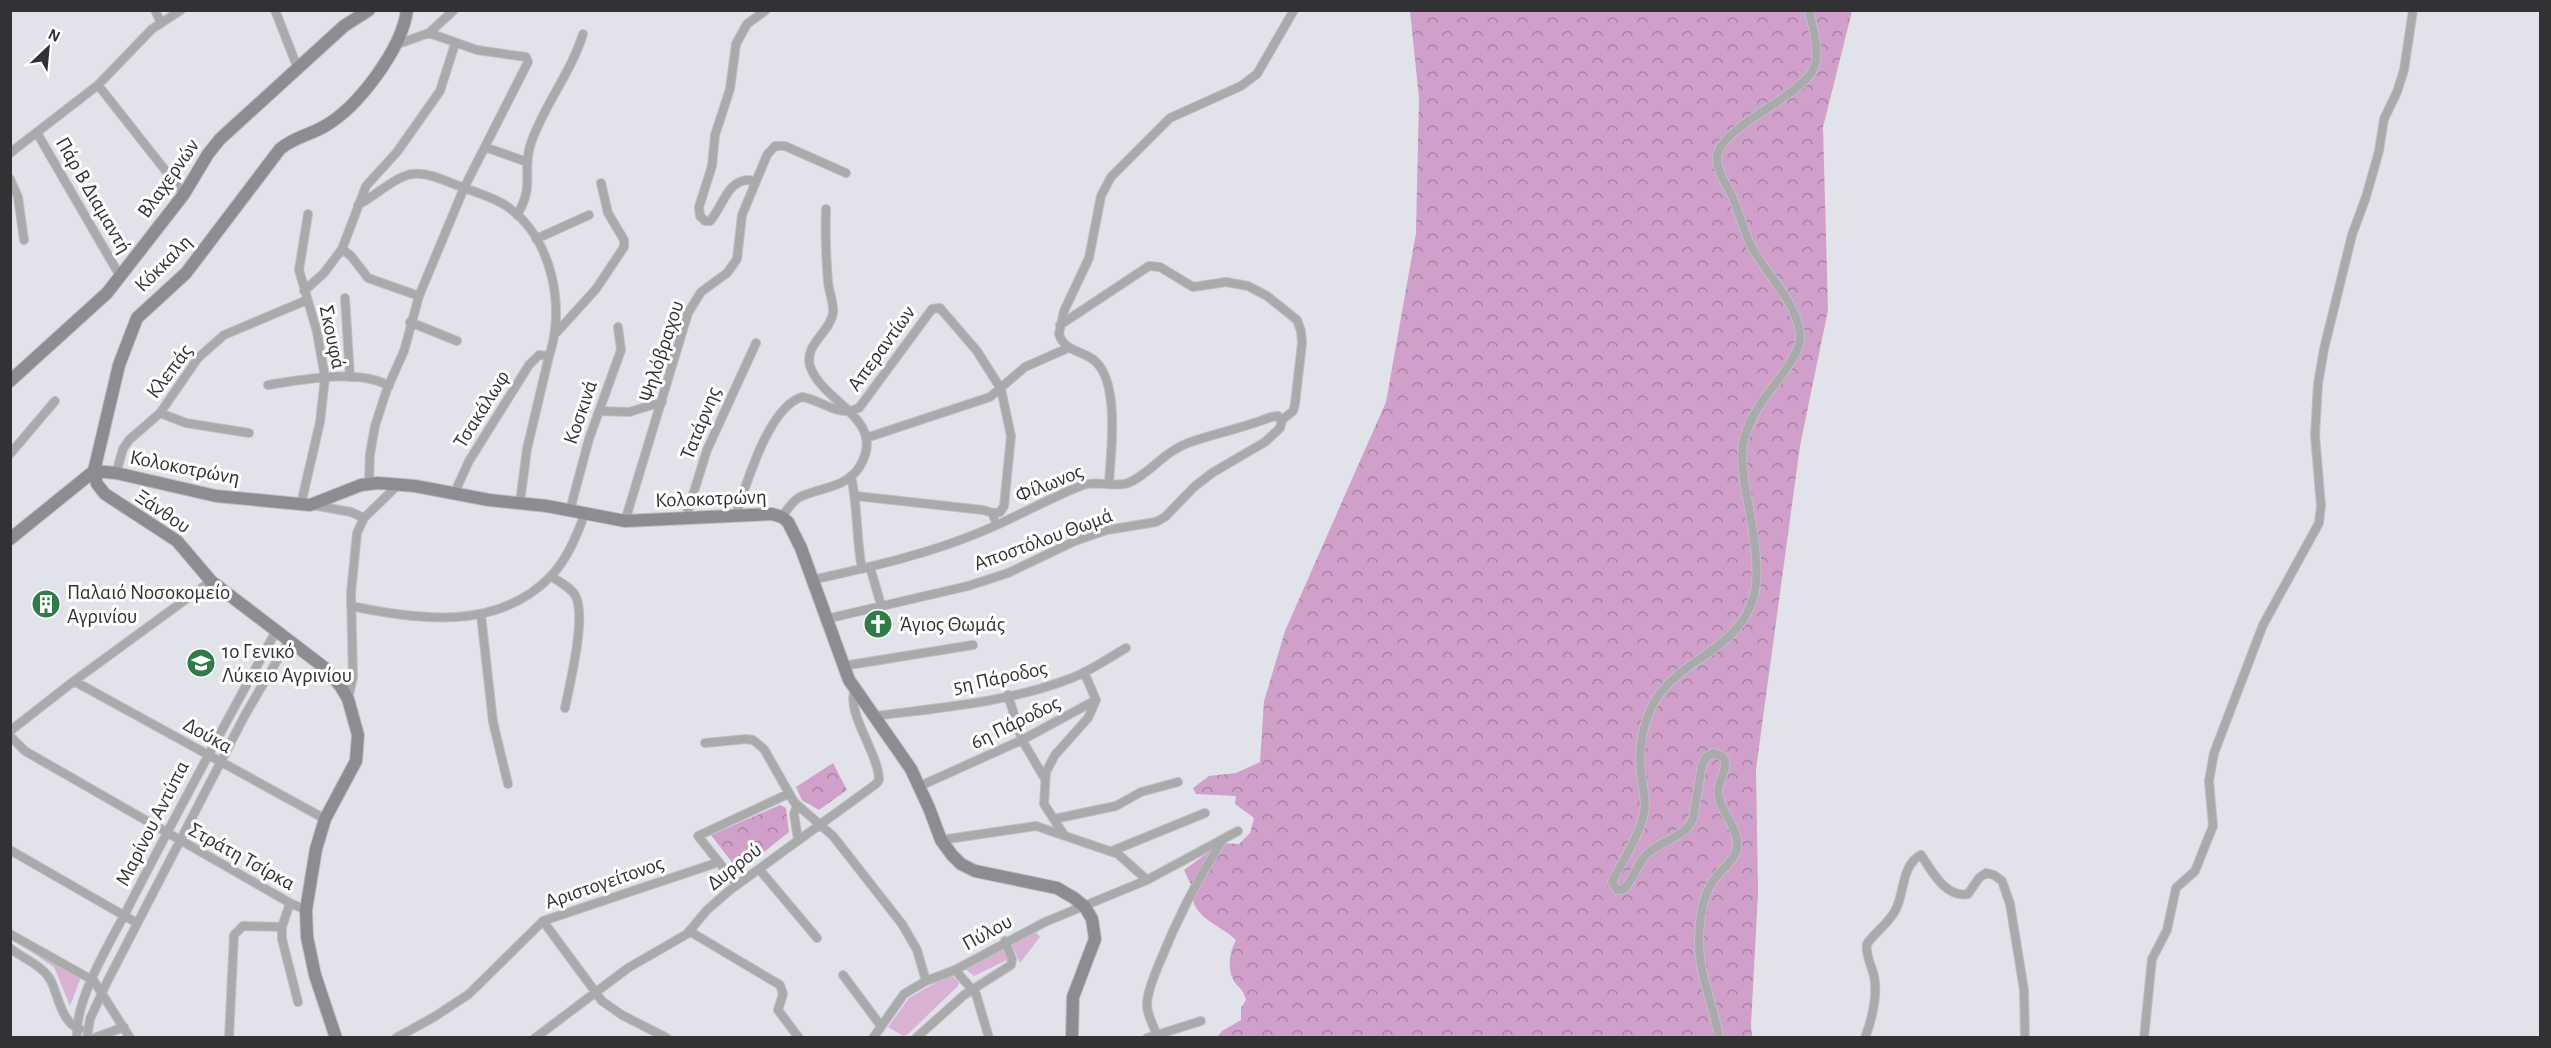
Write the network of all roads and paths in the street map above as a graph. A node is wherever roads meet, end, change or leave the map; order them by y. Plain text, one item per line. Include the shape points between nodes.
1 (155, 10) edge
2 (180, 10) edge
3 (275, 10) edge
4 (369, 10) edge
5 (407, 10) edge
6 (454, 10) edge
7 (766, 10) edge
8 (1294, 10) edge
9 (1809, 10) edge
10 (2413, 10) edge
11 (161, 23) junction
12 (429, 33) junction
13 (583, 34) dead end
14 (455, 44) junction
15 (395, 45) junction
16 (298, 69) junction
17 (98, 85) junction
18 (37, 133) junction
19 (485, 147) junction
20 (10, 153) edge
21 (527, 162) junction
22 (846, 173) dead end
23 (10, 179) edge
24 (601, 183) dead end
25 (755, 184) junction
26 (464, 188) junction
27 (184, 194) junction
28 (358, 205) junction
29 (826, 209) dead end
30 (308, 214) dead end
31 (517, 215) junction
32 (590, 215) dead end
33 (536, 239) junction
34 (24, 240) dead end
35 (342, 249) junction
36 (120, 276) junction
37 (306, 295) junction
38 (419, 296) junction
39 (345, 298) dead end
40 (410, 322) junction
41 (1060, 325) junction
42 (618, 327) dead end
43 (556, 332) junction
44 (457, 341) dead end
45 (756, 343) dead end
46 (1068, 348) junction
47 (549, 356) junction
48 (350, 377) junction
49 (325, 378) junction
50 (10, 381) edge
51 (268, 385) dead end
52 (388, 386) junction
53 (1001, 388) junction
54 (55, 401) dead end
55 (662, 402) junction
56 (599, 411) junction
57 (850, 412) junction
58 (160, 413) junction
59 (1281, 424) junction
60 (249, 433) dead end
61 (866, 438) junction
62 (10, 454) edge
63 (94, 471) junction
64 (116, 473) junction
65 (851, 477) junction
66 (369, 483) junction
67 (1109, 483) junction
68 (399, 484) junction
69 (454, 495) junction
70 (856, 496) junction
71 (520, 502) junction
72 (306, 504) junction
73 (570, 510) junction
74 (585, 513) junction
75 (993, 513) junction
76 (735, 517) junction
77 (782, 517) junction
78 (364, 518) junction
79 (685, 520) junction
80 (625, 521) junction
81 (994, 526) junction
82 (11, 538) edge
83 (866, 568) junction
84 (551, 576) junction
85 (812, 580) junction
86 (211, 581) junction
87 (881, 605) junction
88 (351, 606) junction
89 (481, 615) junction
90 (826, 619) junction
91 (276, 631) junction
92 (289, 640) junction
93 (973, 645) dead end
94 (1126, 648) dead end
95 (843, 666) junction
96 (1084, 672) junction
97 (74, 681) junction
98 (855, 690) junction
99 (1008, 695) junction
100 (239, 697) junction
101 (348, 699) junction
102 (1096, 700) junction
103 (251, 704) junction
104 (566, 708) dead end
105 (875, 716) junction
106 (10, 731) edge
107 (10, 736) edge
108 (1022, 740) junction
109 (705, 743) dead end
110 (207, 754) junction
111 (220, 763) junction
112 (1044, 779) junction
113 (1178, 782) dead end
114 (508, 784) dead end
115 (920, 786) junction
116 (788, 794) junction
117 (797, 805) junction
118 (1205, 813) dead end
119 (325, 819) junction
120 (1054, 819) junction
121 (819, 825) junction
122 (1238, 831) dead end
123 (165, 833) junction
124 (1064, 835) junction
125 (798, 839) junction
126 (941, 840) junction
127 (1222, 840) junction
128 (180, 842) junction
129 (10, 850) edge
130 (1112, 851) junction
131 (718, 862) junction
132 (759, 869) junction
133 (1147, 880) junction
134 (736, 885) junction
135 (290, 903) junction
136 (1085, 907) junction
137 (306, 910) junction
138 (124, 915) junction
139 (543, 921) junction
140 (137, 923) junction
141 (282, 927) junction
142 (689, 931) junction
143 (10, 934) edge
144 (817, 938) dead end
145 (1005, 941) junction
146 (10, 948) edge
147 (10, 956) edge
148 (23, 958) junction
149 (955, 970) junction
150 (843, 975) dead end
151 (93, 980) junction
152 (926, 981) junction
153 (972, 988) junction
154 (102, 991) junction
155 (594, 992) junction
156 (298, 1002) dead end
157 (1201, 1021) dead end
158 (881, 1026) junction
159 (124, 1027) junction
160 (76, 1033) edge
161 (1156, 1033) junction
162 (90, 1035) edge
163 (130, 1038) edge
164 (229, 1038) edge
165 (336, 1038) edge
166 (396, 1038) edge
167 (535, 1038) edge
168 (667, 1038) edge
169 (799, 1038) edge
170 (873, 1038) edge
171 (916, 1038) edge
172 (989, 1038) edge
173 (1072, 1038) edge
174 (1147, 1038) edge
175 (1719, 1038) edge
176 (1865, 1038) edge
177 (2025, 1038) edge
178 (2144, 1038) edge

1 - 11 street
2 - 11 street
3 - 16 street
4 - 16 street, Βλαχερνών via 344,26
5 - 15 street, Κόκκαλη
6 - 12 street
7 - 25 street via 747,24 736,44 700,216 711,220 726,194 740,181
8 - 41 street via 1257,75 1170,118 1111,177 1101,196 1089,258
9 - 175 street via 1817,55 1813,71 1725,140 1717,159 1746,235 1788,302 1800,334 1797,350 1760,405 1742,443 1755,554 1755,593 1736,631 1679,673 1651,709 1643,734 1640,767 1644,811 1612,882 1617,890 1624,890 1648,852 1689,826 1705,760 1714,753 1723,757 1726,765 1719,785 1720,802 1738,846 1708,890 1700,917 1699,945
10 - 178 street via 2404,70 2384,119 2379,151 2352,235 2324,349 2315,435 2319,523 2263,625 2214,753 2209,781 2213,826 2193,873 2177,885 2167,930 2152,959
11 - 17 street via 138,41
12 - 14 street
12 - 15 street
13 - 21 street via 576,57 534,135
14 - 19 street via 528,60 526,71
14 - 28 street, Κλεπάς via 440,91 398,152 366,186
15 - 63 street, Κόκκαλη via 350,108 327,125 291,140 280,149 186,273 137,318 119,365
16 - 27 street, Βλαχερνών via 213,146
17 - 18 street
17 - 27 street
18 - 20 street
18 - 36 street, Πάρ Β Διαμαντή
19 - 21 street
19 - 26 street
21 - 31 street via 528,190
22 - 25 street, Ψηλόβραχου via 780,145 767,155
23 - 34 street via 18,196
24 - 43 street via 608,213 624,247 596,289
25 - 55 street, Ψηλόβραχου via 740,224 737,259 693,303
26 - 28 street, Τσακάλωφ via 412,174
26 - 31 street, Τσακάλωφ via 500,202
26 - 38 street
27 - 36 street, Βλαχερνών
28 - 35 street, Κλεπάς
29 - 57 street, Απεραντίων via 825,252 833,312 811,349 809,362 820,384
30 - 37 street, Σκουφά via 299,265
31 - 33 street, Τσακάλωφ
32 - 33 street
33 - 43 street, Τσακάλωφ via 551,270
35 - 37 street, Κλεπάς
35 - 38 street via 368,278
36 - 50 street, Βλαχερνών via 102,299
37 - 49 street, Σκουφά
37 - 58 street, Κλεπάς via 218,339 194,362
38 - 40 street
39 - 48 street
40 - 44 street
40 - 52 street via 404,351
41 - 46 street via 1060,337
41 - 59 street, Αποστόλου Θωμά via 1154,265 1192,287 1226,282 1248,286 1291,314 1301,331 1295,404
42 - 56 street, Κοσκινά via 621,350
43 - 47 street, Τσακάλωφ
45 - 79 street, Τατάρνης via 707,450
46 - 53 street via 1025,368
46 - 67 street via 1095,361 1106,381 1112,418
47 - 69 street, Τσακάλωφ via 538,356 529,365 464,470
47 - 71 street, Τσακάλωφ via 527,448
48 - 49 street
48 - 52 street via 377,380
49 - 51 street
49 - 72 street, Σκουφά
52 - 66 street via 375,426
53 - 57 street, Απεραντίων via 943,308 932,309 864,403
53 - 61 street via 985,400
53 - 75 street via 1011,436 1005,503 1002,510
54 - 62 street
55 - 56 street via 629,412
55 - 80 street, Ψηλόβραχου
56 - 73 street, Κοσκινά
57 - 61 street, Απεραντίων
57 - 76 street, Απεραντίων via 840,412 806,397 790,404 763,441
58 - 60 street via 186,423
58 - 64 street, Κλεπάς via 123,449
59 - 67 street, Φίλωνος via 1280,417 1271,417 1188,443 1129,482
59 - 87 street, Αποστόλου Θωμά via 1261,446 1212,473 1156,522 1107,530 968,586
61 - 65 street via 864,458
63 - 64 street, Κολοκοτρώνη
63 - 82 street
63 - 86 street, Ξάνθου via 105,494 177,541
64 - 72 street, Κολοκοτρώνη via 216,496
65 - 70 street
65 - 77 street via 801,497
66 - 68 street, Κολοκοτρώνη
66 - 72 street, Κολοκοτρώνη
67 - 81 street, Φίλωνος via 1082,486
68 - 69 street, Κολοκοτρώνη
68 - 78 street
69 - 71 street, Κολοκοτρώνη
70 - 75 street
70 - 83 street via 858,546
71 - 73 street, Κολοκοτρώνη
72 - 78 street
73 - 74 street, Κολοκοτρώνη
74 - 80 street, Κολοκοτρώνη
74 - 84 street
75 - 81 street
76 - 77 street, Κολοκοτρώνη
76 - 79 street, Κολοκοτρώνη
77 - 85 street, Κολοκοτρώνη via 794,532
78 - 88 street via 355,540
79 - 80 street, Κολοκοτρώνη
81 - 83 street, Φίλωνος via 953,543
83 - 85 street, Φίλωνος
83 - 87 street
84 - 89 street via 502,609
84 - 104 street via 574,594 579,610
85 - 90 street, Κολοκοτρώνη
86 - 91 street, Ξάνθου
86 - 97 street
87 - 90 street, Αποστόλου Θωμά
88 - 89 street via 412,617
88 - 101 street via 353,666
89 - 114 street via 493,722
90 - 95 street, Κολοκοτρώνη
91 - 92 street, Ξάνθου
91 - 100 street, Μαρίνου Αντύπα
92 - 101 street, Ξάνθου via 325,668
92 - 103 street, Μαρίνου Αντύπα
93 - 95 street
94 - 96 street, 5η Πάροδος
95 - 98 street, Κολοκοτρώνη
96 - 99 street, 5η Πάροδος via 1062,682
96 - 102 street
97 - 106 street
97 - 110 street, Δούκα
98 - 105 street, Κολοκοτρώνη
98 - 121 street, Δυρρού via 852,703 877,762 879,780
99 - 105 street, 5η Πάροδος
99 - 108 street
100 - 103 street
100 - 110 street, Μαρίνου Αντύπα
101 - 119 street via 358,735 358,755
102 - 108 street, 6η Πάροδος
102 - 112 street via 1088,718 1054,755
103 - 111 street, Μαρίνου Αντύπα
105 - 115 street, Κολοκοτρώνη
107 - 123 street, Στράτη Τσίρκα via 25,751
108 - 112 street
108 - 115 street, 6η Πάροδος
109 - 116 street via 746,739 759,744
110 - 111 street, Δούκα
110 - 123 street, Μαρίνου Αντύπα
111 - 119 street, Δούκα
111 - 128 street, Μαρίνου Αντύπα
112 - 120 street via 1044,804
113 - 120 street via 1142,792 1116,806
115 - 126 street, Κολοκοτρώνη
116 - 117 street
116 - 131 street via 698,836
117 - 121 street
117 - 125 street via 794,814
118 - 130 street
119 - 137 street
120 - 124 street
121 - 125 street, Δυρρού
121 - 152 street via 835,838 902,924 917,951
122 - 127 street, Πύλου
123 - 128 street, Στράτη Τσίρκα
123 - 138 street, Μαρίνου Αντύπα
124 - 126 street via 1036,826
124 - 130 street
125 - 132 street, Δυρρού
126 - 136 street, Κολοκοτρώνη via 965,867 1052,886
127 - 133 street, Πύλου
127 - 161 street via 1201,873 1155,975 1147,1010
128 - 135 street, Στράτη Τσίρκα
128 - 140 street, Μαρίνου Αντύπα
129 - 138 street
130 - 133 street
131 - 134 street
131 - 139 street, Αριστογείτονος
132 - 134 street, Δυρρού
132 - 144 street
133 - 136 street, Πύλου
134 - 142 street, Δυρρού
135 - 137 street, Στράτη Τσίρκα
135 - 141 street
136 - 145 street, Πύλου
136 - 173 street via 1095,926 1095,939 1072,1000
137 - 165 street via 315,975
138 - 140 street
138 - 151 street, Μαρίνου Αντύπα
139 - 155 street
139 - 166 street, Αριστογείτονος via 469,994
140 - 154 street, Μαρίνου Αντύπα
141 - 156 street via 284,953
141 - 164 street via 243,926 234,935
142 - 155 street, Δυρρού
142 - 169 street via 780,985 783,994 778,1010
143 - 151 street
145 - 149 street, Πύλου
145 - 153 street via 1012,959 1008,968
146 - 148 street
147 - 148 street
148 - 160 street via 47,975
149 - 152 street, Πύλου
149 - 153 street
150 - 158 street
151 - 154 street
151 - 160 street, Μαρίνου Αντύπα via 78,1015
152 - 158 street, Πύλου via 904,994
153 - 171 street
153 - 172 street
154 - 159 street
154 - 162 street, Μαρίνου Αντύπα via 90,1019
155 - 167 street, Δυρρού
155 - 168 street via 614,1011
157 - 161 street
158 - 170 street, Πύλου
159 - 162 street
159 - 163 street
160 - 162 street
161 - 174 street
176 - 177 street via 1875,987 1867,944 1890,919 1901,897 1908,867 1921,855 1943,885 1959,894 1968,894 1986,873 2002,881 2010,904 2024,990

